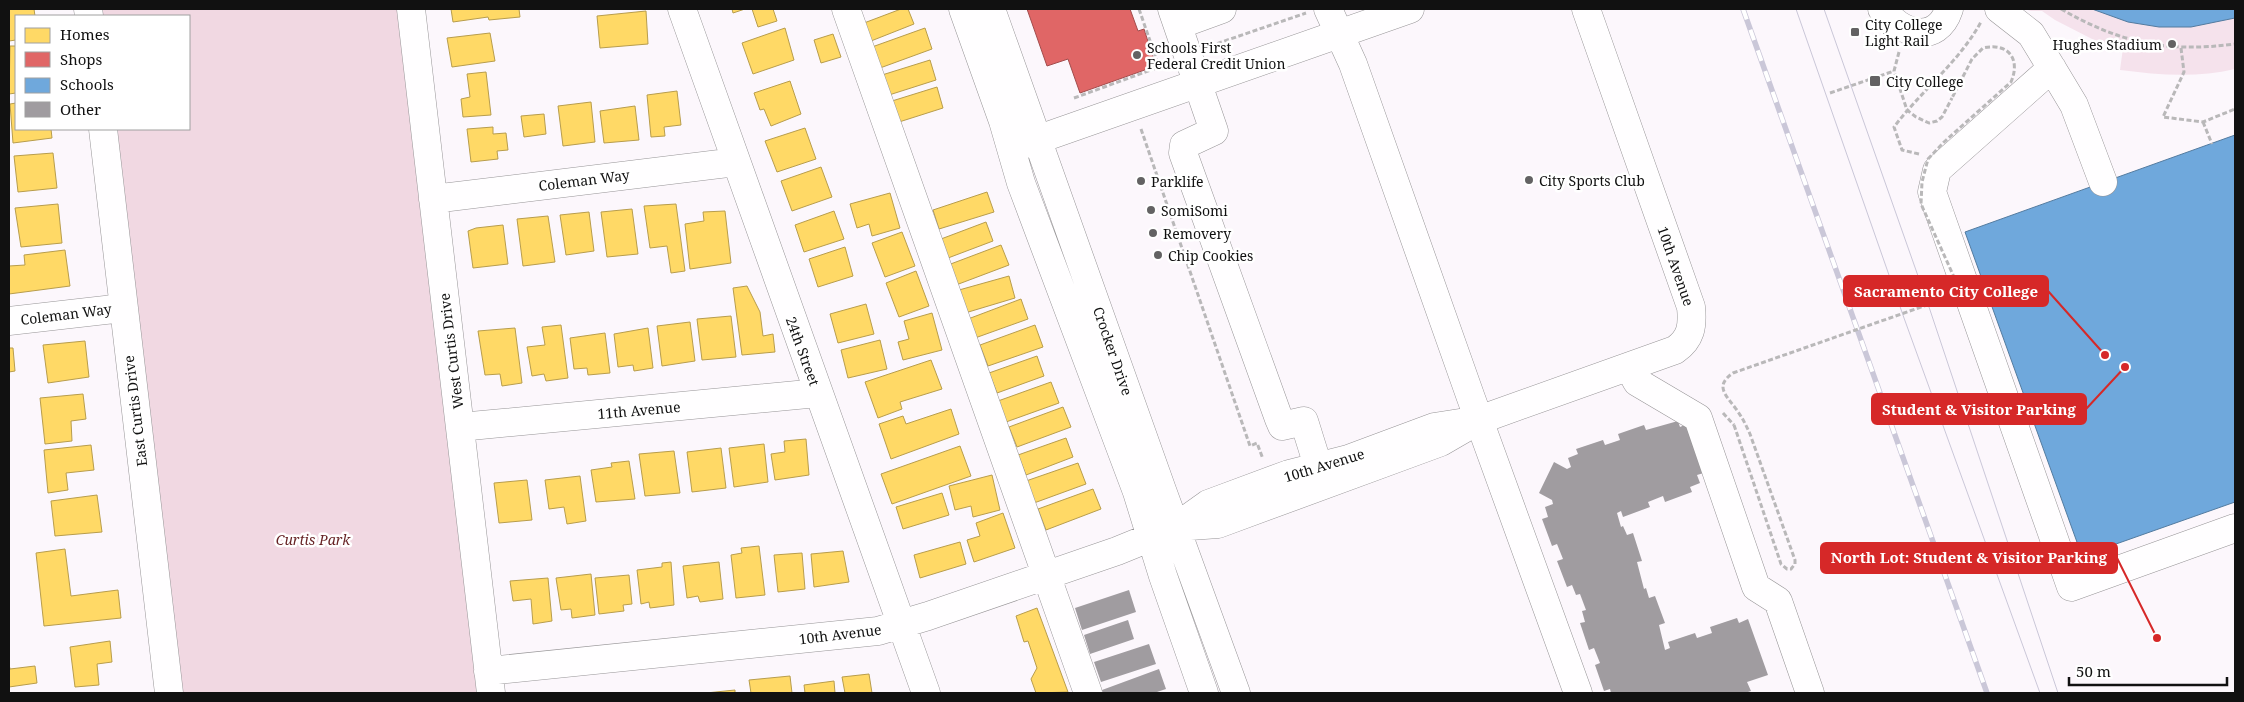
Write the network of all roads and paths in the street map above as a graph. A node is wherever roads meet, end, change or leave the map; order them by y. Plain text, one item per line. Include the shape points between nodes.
1 (411, 9) edge
2 (682, 9) edge
3 (846, 9) edge
4 (964, 9) edge
5 (991, 9) edge
6 (1139, 9) edge
7 (1222, 9) edge
8 (1410, 9) edge
9 (1586, 9) edge
10 (1882, 9) edge
11 (1949, 9) edge
12 (2061, 9) edge
13 (1319, 10) edge
14 (1992, 13) edge
15 (1175, 17) edge
16 (1904, 30) junction
17 (1340, 34) junction
18 (2235, 44) edge
19 (2181, 48) junction
20 (1201, 49) dead end
21 (1171, 59) dead end
22 (1159, 67) junction
23 (2052, 68) junction
24 (1894, 71) junction
25 (1198, 84) junction
26 (1830, 93) dead end
27 (1074, 98) dead end
28 (1907, 110) junction
29 (2235, 110) edge
30 (1138, 120) dead end
31 (2202, 122) junction
32 (103, 130) edge
33 (1038, 139) junction
34 (2212, 144) dead end
35 (1011, 149) junction
36 (1928, 159) junction
37 (736, 162) junction
38 (2103, 182) dead end
39 (433, 198) junction
40 (123, 308) junction
41 (9, 321) edge
42 (1629, 367) junction
43 (818, 393) junction
44 (1479, 420) junction
45 (1734, 426) dead end
46 (460, 427) junction
47 (1264, 464) dead end
48 (1318, 466) junction
49 (1176, 527) junction
50 (2235, 528) edge
51 (1151, 537) junction
52 (1046, 575) junction
53 (901, 624) junction
54 (928, 679) edge
55 (490, 682) edge
56 (169, 693) edge
57 (1088, 693) edge
58 (1204, 693) edge
59 (1236, 693) edge
60 (1578, 693) edge
61 (1810, 693) edge

1 - 39 street, West Curtis Drive
2 - 37 street, 24th Street
3 - 52 street
4 - 35 street, Crocker Drive
5 - 33 street, Crocker Drive
6 - 22 path
7 - 15 street
8 - 17 street
9 - 42 street, 10th Avenue via 1692,313 1692,328 1681,346
10 - 16 street
11 - 16 street via 1939,25 1917,32
12 - 19 path via 2113,35 2150,45
13 - 17 street
13 - 20 path
14 - 23 street via 2031,34
14 - 28 path
15 - 25 street
16 - 24 path
17 - 25 street
17 - 44 street via 1354,64
18 - 19 path
19 - 31 path via 2184,72 2163,117
21 - 22 path
22 - 27 path
23 - 38 street via 2074,105
23 - 50 street via 1937,170 1932,192 2072,586
24 - 26 path
24 - 28 path
25 - 33 street
25 - 48 street via 1214,132 1184,145 1183,153 1282,426 1304,421
28 - 36 path via 1894,127 1902,150
28 - 36 path, bridge via 1929,122 1938,121 1972,59 1984,48 2007,50 2013,58 2015,73 2011,82
29 - 31 path
30 - 47 path via 1250,446 1257,443
31 - 34 path
32 - 40 street, East Curtis Drive
33 - 35 street
33 - 49 street, Crocker Drive
35 - 51 street, Crocker Drive
36 - 45 path, bridge via 1921,204 1954,277 1955,286 1951,293 1944,299 1733,373 1723,385 1724,392 1750,434 1795,560 1791,569 1781,564
37 - 39 street, Coleman Way
37 - 43 street, 24th Street
39 - 46 street, West Curtis Drive
40 - 41 street, Coleman Way
40 - 56 street, East Curtis Drive
42 - 44 street, 10th Avenue
42 - 61 street via 1637,382 1698,418 1756,587 1778,601
43 - 46 street, 11th Avenue
43 - 53 street, 24th Street
44 - 48 street, 10th Avenue via 1434,427 1348,459
44 - 49 street, 10th Avenue via 1441,442 1218,524
44 - 60 street
46 - 55 street, West Curtis Drive
48 - 49 street, 10th Avenue via 1208,504
49 - 51 street, 10th Avenue
49 - 59 street, Crocker Drive
51 - 52 street, 10th Avenue
51 - 58 street, Crocker Drive
52 - 53 street, 10th Avenue
52 - 57 street
53 - 54 street, 24th Street
53 - 55 street, 10th Avenue via 878,631

